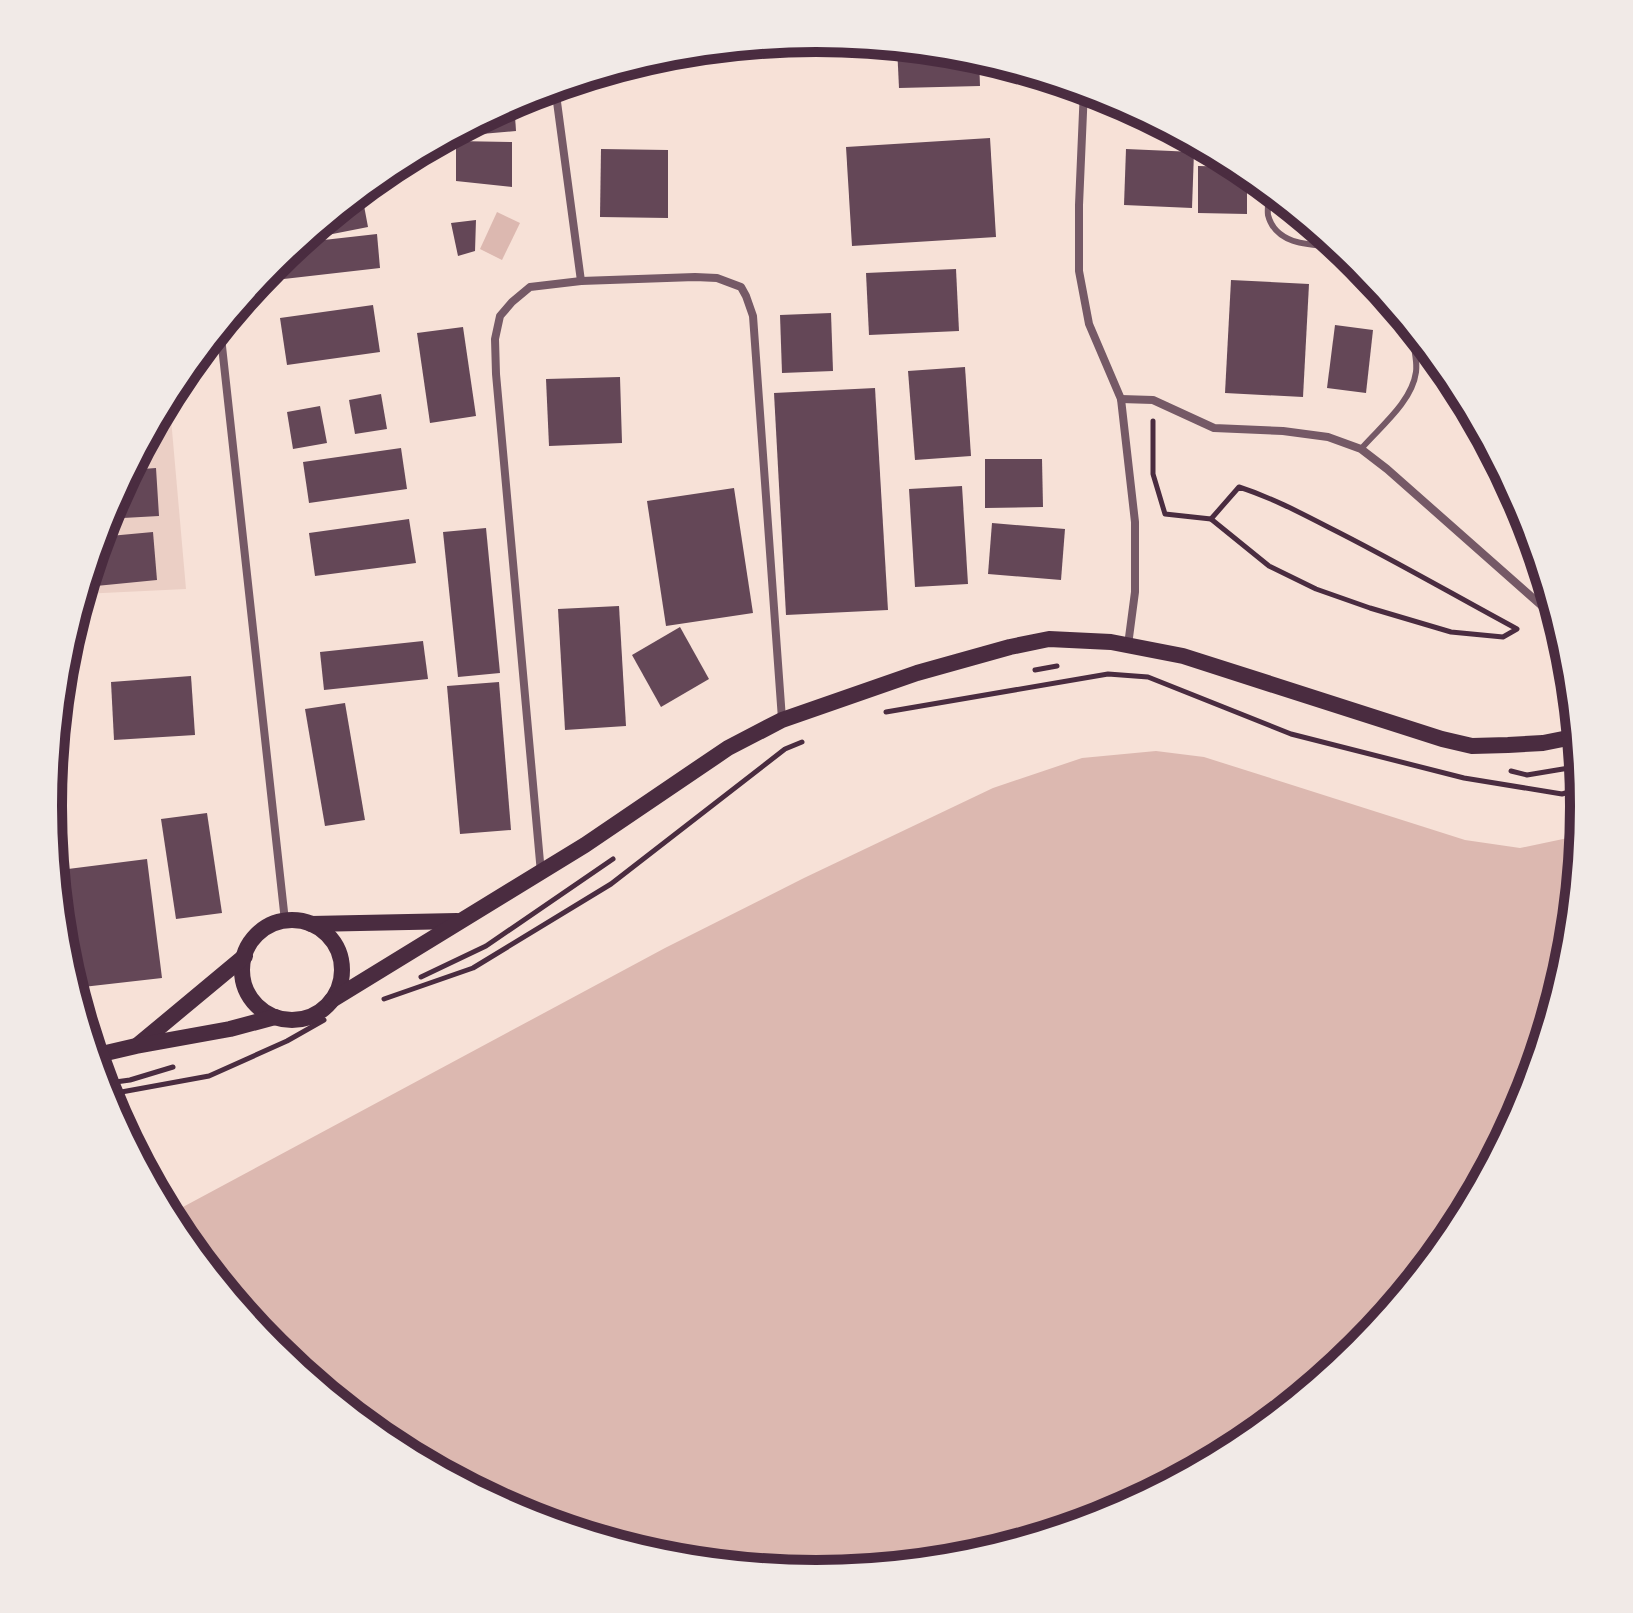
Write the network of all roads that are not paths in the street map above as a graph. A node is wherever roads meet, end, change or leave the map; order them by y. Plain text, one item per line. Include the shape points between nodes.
1 (557, 98) edge
2 (1083, 101) edge
3 (1269, 203) edge
4 (1321, 245) edge
5 (581, 281) junction
6 (222, 343) edge
7 (1413, 344) edge
8 (1121, 399) junction
9 (1361, 449) junction
10 (1544, 608) edge
11 (1128, 645) junction
12 (782, 720) junction
13 (1567, 738) edge
14 (541, 873) junction
15 (459, 920) junction
16 (285, 921) junction
17 (311, 924) junction
18 (245, 956) junction
19 (332, 1000) junction
20 (275, 1017) junction
21 (136, 1046) junction
22 (104, 1054) edge

1 - 5 street
2 - 8 street via 1079,271 1089,324
3 - 4 lane via 1274,227 1285,237
5 - 12 street via 717,278 741,287 746,296 756,347
5 - 14 street via 530,287 500,316 495,339
6 - 16 street
7 - 9 lane via 1416,372 1410,391
8 - 9 street via 1153,400 1214,428 1328,437
8 - 11 street via 1135,522
9 - 10 street
11 - 12 main road via 1049,639 1010,647
11 - 13 main road via 1183,656 1472,746
12 - 14 main road via 728,748
14 - 15 main road
15 - 17 main road
15 - 19 main road
16 - 17 main road
16 - 18 main road via 260,932
17 - 19 main road via 329,937 340,957 341,979
18 - 20 main road via 248,992
18 - 21 main road
19 - 20 main road via 319,1013 302,1019
20 - 21 main road
21 - 22 main road

